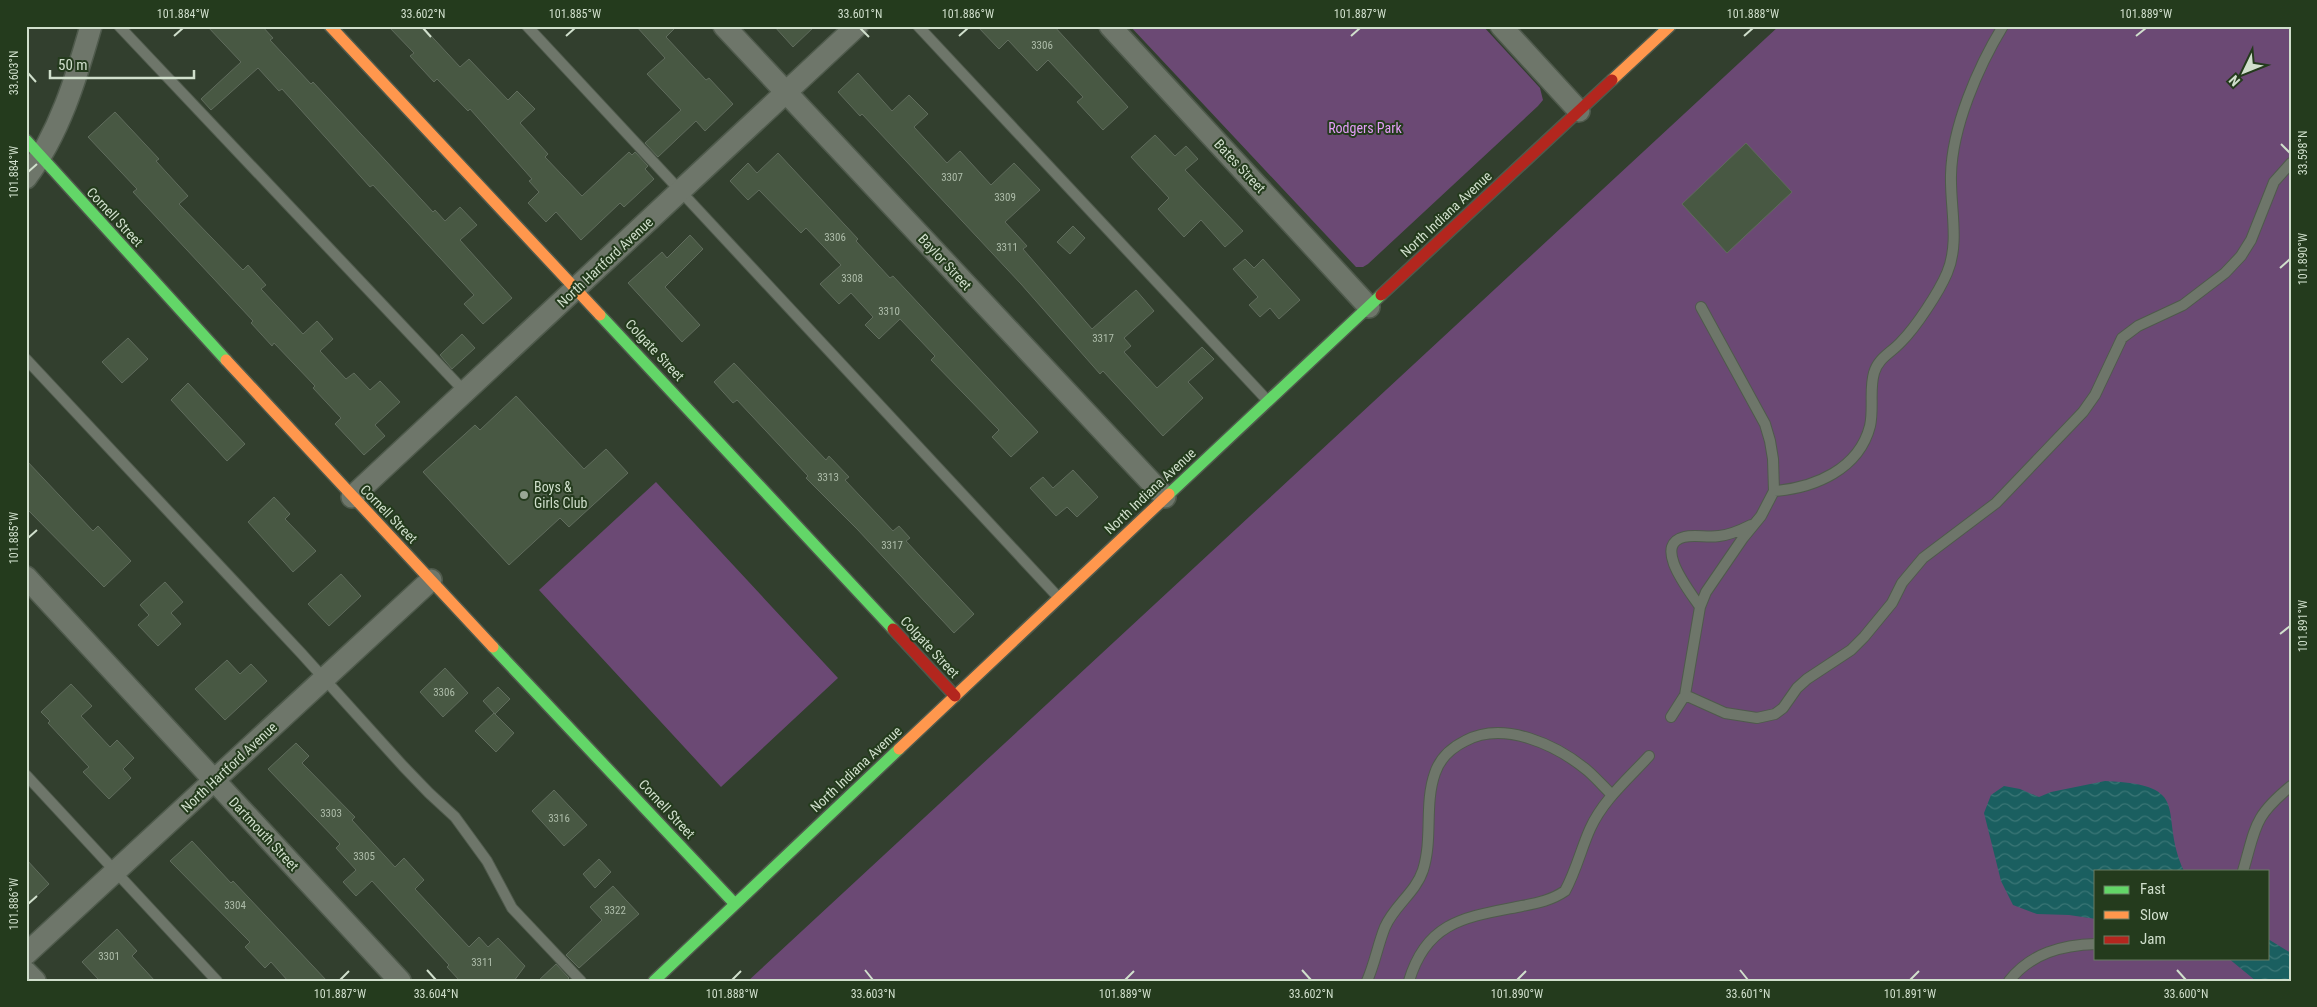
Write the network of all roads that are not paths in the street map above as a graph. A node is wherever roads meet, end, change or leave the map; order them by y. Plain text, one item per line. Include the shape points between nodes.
1 (90, 26) edge
2 (119, 26) edge
3 (330, 26) edge
4 (527, 26) edge
5 (724, 26) edge
6 (857, 26) edge
7 (918, 26) edge
8 (1110, 26) edge
9 (1501, 26) edge
10 (1670, 26) edge
11 (2003, 26) edge
12 (786, 92) junction
13 (1579, 111) junction
14 (33, 148) edge
15 (2291, 163) edge
16 (26, 178) edge
17 (681, 190) junction
18 (576, 288) junction
19 (1369, 306) junction
20 (1701, 307) dead end
21 (26, 359) edge
22 (465, 392) junction
23 (1268, 401) junction
24 (1774, 491) junction
25 (352, 497) junction
26 (1165, 497) junction
27 (1754, 524) junction
28 (26, 577) edge
29 (431, 580) junction
30 (1059, 598) junction
31 (1700, 608) junction
32 (324, 680) junction
33 (1685, 695) junction
34 (956, 696) junction
35 (1671, 717) dead end
36 (1649, 756) dead end
37 (26, 775) edge
38 (215, 780) junction
39 (2291, 786) edge
40 (1612, 795) junction
41 (2243, 870) edge
42 (114, 873) junction
43 (735, 904) junction
44 (2094, 944) edge
45 (26, 954) edge
46 (26, 972) edge
47 (35, 981) edge
48 (217, 981) edge
49 (400, 981) edge
50 (581, 981) edge
51 (654, 981) edge
52 (1367, 981) edge
53 (1409, 981) edge
54 (2009, 981) edge

1 - 14 street via 62,112
2 - 22 lane
3 - 18 street, Colgate Street
4 - 17 lane
5 - 12 street, Baylor Street
6 - 12 street, North Hartford Avenue
7 - 23 lane
8 - 19 street, Bates Street
9 - 13 street
10 - 13 street, North Indiana Avenue
11 - 24 lane via 1981,68 1958,130 1951,174 1954,243 1948,273 1901,343 1880,360 1872,382 1870,425 1856,455 1830,476
12 - 17 street, North Hartford Avenue
12 - 26 street, Baylor Street
13 - 19 street, North Indiana Avenue
14 - 16 street
14 - 25 street, Cornell Street
15 - 33 lane via 2274,182 2252,240 2241,256 2225,273 2183,305 2138,326 2122,338 2095,395 2083,412 1996,503 1923,558 1902,583 1892,603 1851,650 1806,679 1783,708 1767,717 1725,714
17 - 18 street, North Hartford Avenue
17 - 30 lane
18 - 22 street, North Hartford Avenue
18 - 34 street, Colgate Street
19 - 23 street, North Indiana Avenue
20 - 24 lane via 1765,424 1773,459
21 - 32 lane
22 - 25 street, North Hartford Avenue
23 - 26 street, North Indiana Avenue
24 - 27 lane via 1768,506
25 - 29 street, Cornell Street
26 - 30 street, North Indiana Avenue
27 - 31 lane via 1712,580
27 - 31 lane via 1731,534 1686,536 1674,544 1672,562
28 - 38 street, Dartmouth Street
29 - 32 street, North Hartford Avenue
29 - 43 street, Cornell Street
30 - 34 street, North Indiana Avenue
31 - 33 lane
32 - 38 street, North Hartford Avenue
32 - 50 lane via 429,793 456,817 487,861 512,908
33 - 35 lane
34 - 43 street, North Indiana Avenue
36 - 40 lane
37 - 42 lane
38 - 42 street, North Hartford Avenue
38 - 49 street, Dartmouth Street
39 - 41 lane via 2258,820
40 - 52 lane via 1587,770 1522,737 1488,733 1454,746 1442,758 1431,785 1429,835 1422,874 1385,926
40 - 53 lane via 1590,828 1565,891 1557,897 1447,926 1419,953
42 - 45 street, North Hartford Avenue
42 - 48 lane
43 - 51 street, North Indiana Avenue
44 - 54 lane via 2041,954
46 - 47 street

